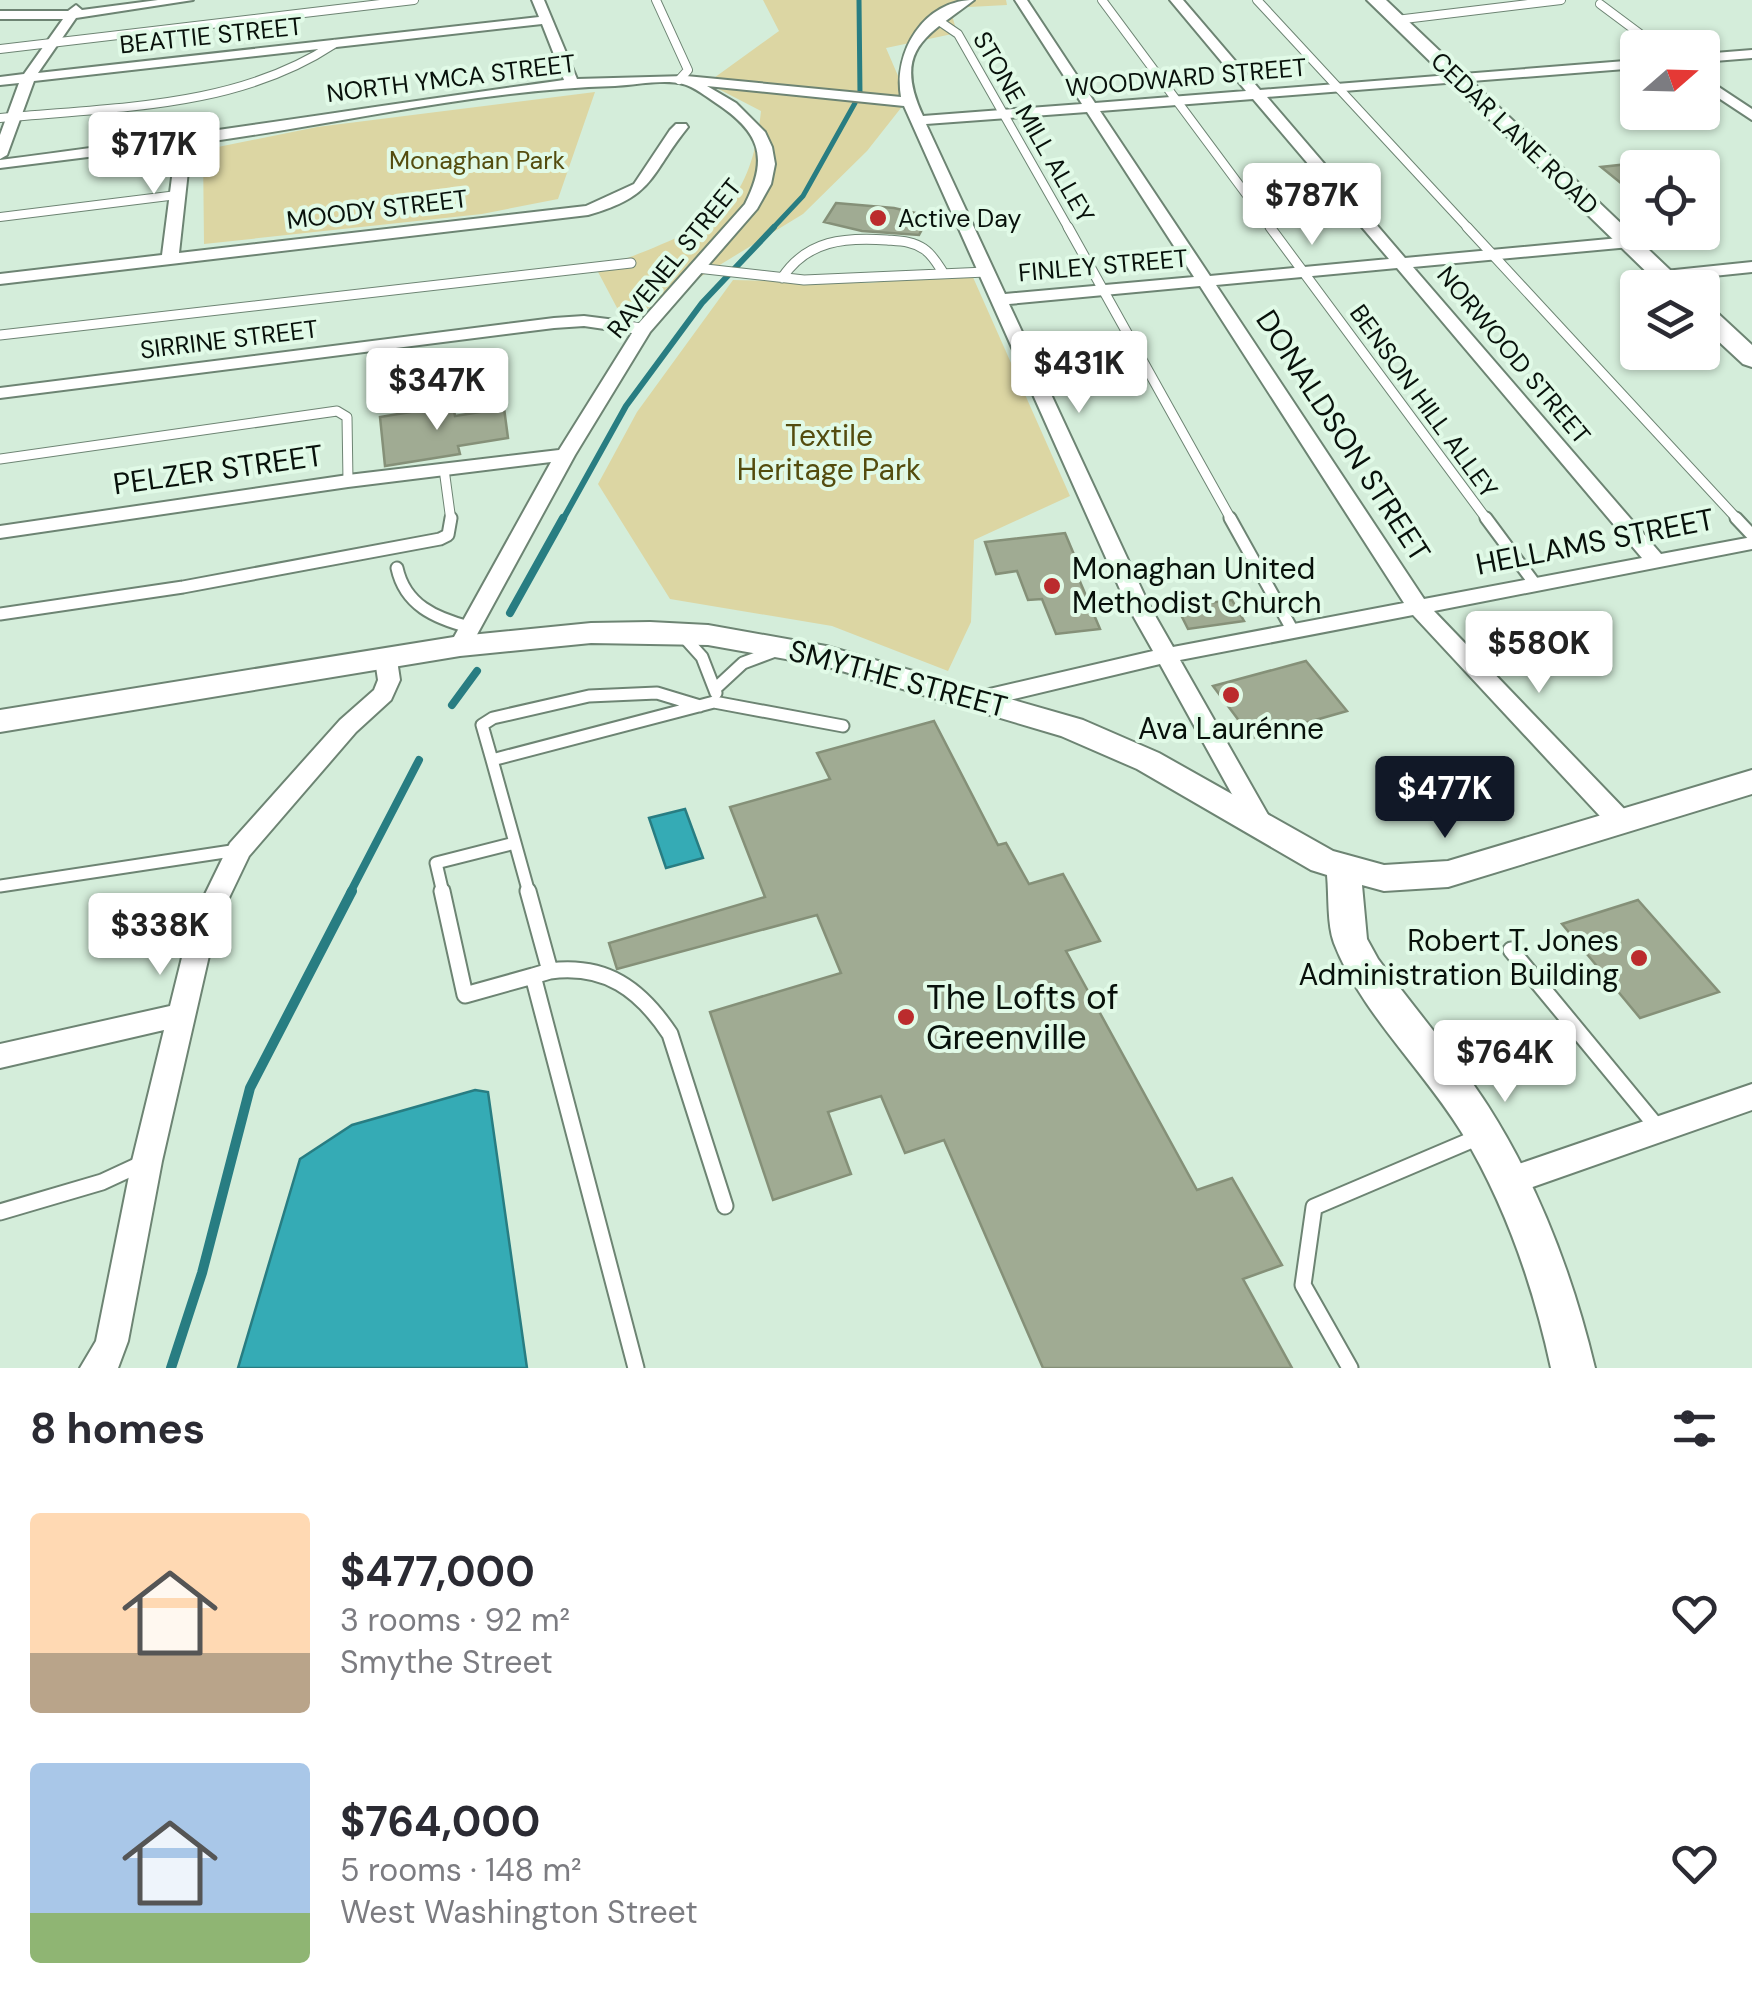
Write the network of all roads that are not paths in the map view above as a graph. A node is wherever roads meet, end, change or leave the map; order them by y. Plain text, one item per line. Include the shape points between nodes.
1 (83, 0) edge
2 (187, 0) edge
3 (414, 0) edge
4 (538, 0) edge
5 (656, 0) edge
6 (968, 0) edge
7 (1021, 0) edge
8 (1102, 0) edge
9 (1176, 0) edge
10 (1257, 0) edge
11 (1364, 0) edge
12 (1561, 0) edge
13 (1600, 4) dead end
14 (1386, 7) edge
15 (0, 15) edge
16 (71, 15) junction
17 (936, 19) junction
18 (546, 20) junction
19 (1635, 30) edge
20 (334, 44) junction
21 (48, 46) junction
22 (0, 49) edge
23 (1752, 54) edge
24 (1720, 57) edge
25 (1620, 65) edge
26 (28, 78) junction
27 (1458, 78) junction
28 (682, 80) junction
29 (0, 81) edge
30 (572, 83) junction
31 (1338, 88) junction
32 (1720, 93) edge
33 (1260, 94) junction
34 (1178, 100) junction
35 (1092, 107) junction
36 (914, 112) junction
37 (1005, 114) junction
38 (1752, 116) edge
39 (7, 118) edge
40 (681, 127) dead end
41 (184, 140) junction
42 (0, 155) edge
43 (0, 164) edge
44 (177, 195) junction
45 (0, 217) edge
46 (1620, 232) edge
47 (1620, 243) edge
48 (1638, 250) edge
49 (1493, 255) junction
50 (170, 259) junction
51 (630, 263) dead end
52 (1404, 263) junction
53 (1752, 267) edge
54 (698, 268) junction
55 (1659, 270) edge
56 (986, 272) junction
57 (1305, 272) junction
58 (1720, 273) edge
59 (944, 274) junction
60 (782, 278) junction
61 (0, 279) edge
62 (1206, 281) junction
63 (1103, 290) junction
64 (999, 300) junction
65 (644, 329) junction
66 (1720, 329) edge
67 (0, 334) edge
68 (1752, 358) edge
69 (0, 393) edge
70 (565, 455) junction
71 (0, 459) edge
72 (444, 469) junction
73 (348, 481) junction
74 (0, 532) edge
75 (1752, 535) edge
76 (1752, 543) edge
77 (1656, 561) junction
78 (396, 568) dead end
79 (1535, 584) junction
80 (1418, 607) junction
81 (0, 614) edge
82 (1294, 631) junction
83 (681, 634) junction
84 (465, 636) junction
85 (785, 648) junction
86 (1164, 656) junction
87 (386, 660) junction
88 (710, 699) junction
89 (980, 699) junction
90 (0, 721) edge
91 (843, 726) dead end
92 (492, 760) junction
93 (1752, 782) edge
94 (1621, 822) junction
95 (1264, 827) junction
96 (515, 842) junction
97 (239, 850) junction
98 (1344, 869) junction
99 (0, 886) edge
100 (1512, 950) dead end
101 (550, 971) junction
102 (533, 976) junction
103 (180, 1015) junction
104 (0, 1056) edge
105 (1752, 1098) edge
106 (1659, 1130) junction
107 (1484, 1135) junction
108 (147, 1161) junction
109 (1510, 1181) junction
110 (725, 1206) dead end
111 (0, 1212) edge
112 (1575, 1352) edge
113 (96, 1368) edge
114 (636, 1368) edge
115 (1350, 1368) edge

1 - 16 street
2 - 16 street
3 - 21 lane
4 - 18 street
5 - 28 lane via 688,70
6 - 17 street
7 - 35 street, DONALDSON STREET
8 - 34 lane, BENSON HILL ALLEY
9 - 33 street, NORWOOD STREET
10 - 31 lane
11 - 14 main road, CEDAR LANE ROAD
12 - 14 lane
13 - 19 lane
14 - 27 main road, CEDAR LANE ROAD
15 - 16 street
16 - 21 street
17 - 36 street via 906,58 904,82
17 - 37 lane, STONE MILL ALLEY via 958,34
18 - 20 street, BEATTIE STREET
18 - 30 street
20 - 26 street, BEATTIE STREET
20 - 39 lane via 308,62 237,89
21 - 22 lane
21 - 26 street
23 - 24 street
25 - 27 street, WOODWARD STREET
26 - 29 street, BEATTIE STREET
26 - 39 street
27 - 31 street, WOODWARD STREET
27 - 46 main road, CEDAR LANE ROAD
28 - 30 street, NORTH YMCA STREET
28 - 36 street, NORTH YMCA STREET
28 - 54 street, RAVENEL STREET via 746,119 769,157 768,178 752,206
30 - 41 street, NORTH YMCA STREET
31 - 33 street, WOODWARD STREET
31 - 49 lane
32 - 38 street
33 - 34 street, WOODWARD STREET
33 - 52 street, NORWOOD STREET
34 - 35 street, WOODWARD STREET
34 - 57 lane, BENSON HILL ALLEY
35 - 37 street, WOODWARD STREET
35 - 62 street, DONALDSON STREET
36 - 37 street, WOODWARD STREET
36 - 56 street
37 - 63 lane, STONE MILL ALLEY
39 - 42 street
40 - 50 street, MOODY STREET via 644,182 625,198 588,210
41 - 43 street, NORTH YMCA STREET
41 - 44 street
44 - 45 lane
44 - 50 street
47 - 49 street, FINLEY STREET
48 - 55 main road, CEDAR LANE ROAD
49 - 52 street, FINLEY STREET
49 - 75 lane
50 - 61 street, MOODY STREET
51 - 67 lane
52 - 57 street, FINLEY STREET
52 - 77 street, NORWOOD STREET
53 - 58 street
54 - 60 lane
54 - 65 street, RAVENEL STREET
56 - 59 lane
56 - 64 street
57 - 62 street, FINLEY STREET
57 - 79 lane, BENSON HILL ALLEY
59 - 60 lane
59 - 60 lane via 928,251 910,242 848,236 789,265
62 - 63 street, FINLEY STREET
62 - 80 street, DONALDSON STREET
63 - 64 street, FINLEY STREET
63 - 82 lane, STONE MILL ALLEY
64 - 86 street
65 - 69 street, SIRRINE STREET via 564,322
65 - 70 street, RAVENEL STREET
66 - 68 main road
70 - 72 street, PELZER STREET
70 - 84 street, RAVENEL STREET
71 - 73 lane via 337,411 347,418
72 - 73 street, PELZER STREET
72 - 81 lane via 452,527 440,539
73 - 74 street, PELZER STREET
76 - 77 street, HELLAMS STREET
77 - 79 street, HELLAMS STREET
78 - 84 lane via 398,582 422,609
79 - 80 street, HELLAMS STREET
80 - 82 street, HELLAMS STREET
80 - 94 street, DONALDSON STREET
82 - 86 street, HELLAMS STREET
83 - 84 street, SMYTHE STREET
83 - 85 street, SMYTHE STREET
83 - 88 lane via 702,657
84 - 87 street, SMYTHE STREET
85 - 88 lane via 743,663
85 - 89 street, SMYTHE STREET
86 - 89 street, HELLAMS STREET
86 - 95 street
87 - 90 street, SMYTHE STREET
87 - 97 street via 383,694
88 - 91 lane
88 - 92 lane
88 - 92 lane via 589,696 493,718 482,725
89 - 95 street, SMYTHE STREET via 1148,761
92 - 96 lane
93 - 94 street, SMYTHE STREET
94 - 98 street, SMYTHE STREET via 1448,874 1384,878
95 - 98 street, SMYTHE STREET
96 - 101 lane
96 - 102 lane via 436,863 465,996
97 - 99 lane
97 - 103 street via 203,925
98 - 107 street via 1350,940 1364,970
100 - 106 lane
101 - 102 lane
101 - 110 lane via 580,965 606,972 654,1009 670,1034
102 - 114 lane
103 - 104 street
103 - 108 street
105 - 106 street
106 - 109 street
107 - 109 street
107 - 115 lane via 1314,1207 1303,1284
108 - 111 lane via 102,1182
108 - 113 street via 112,1341
109 - 112 street

